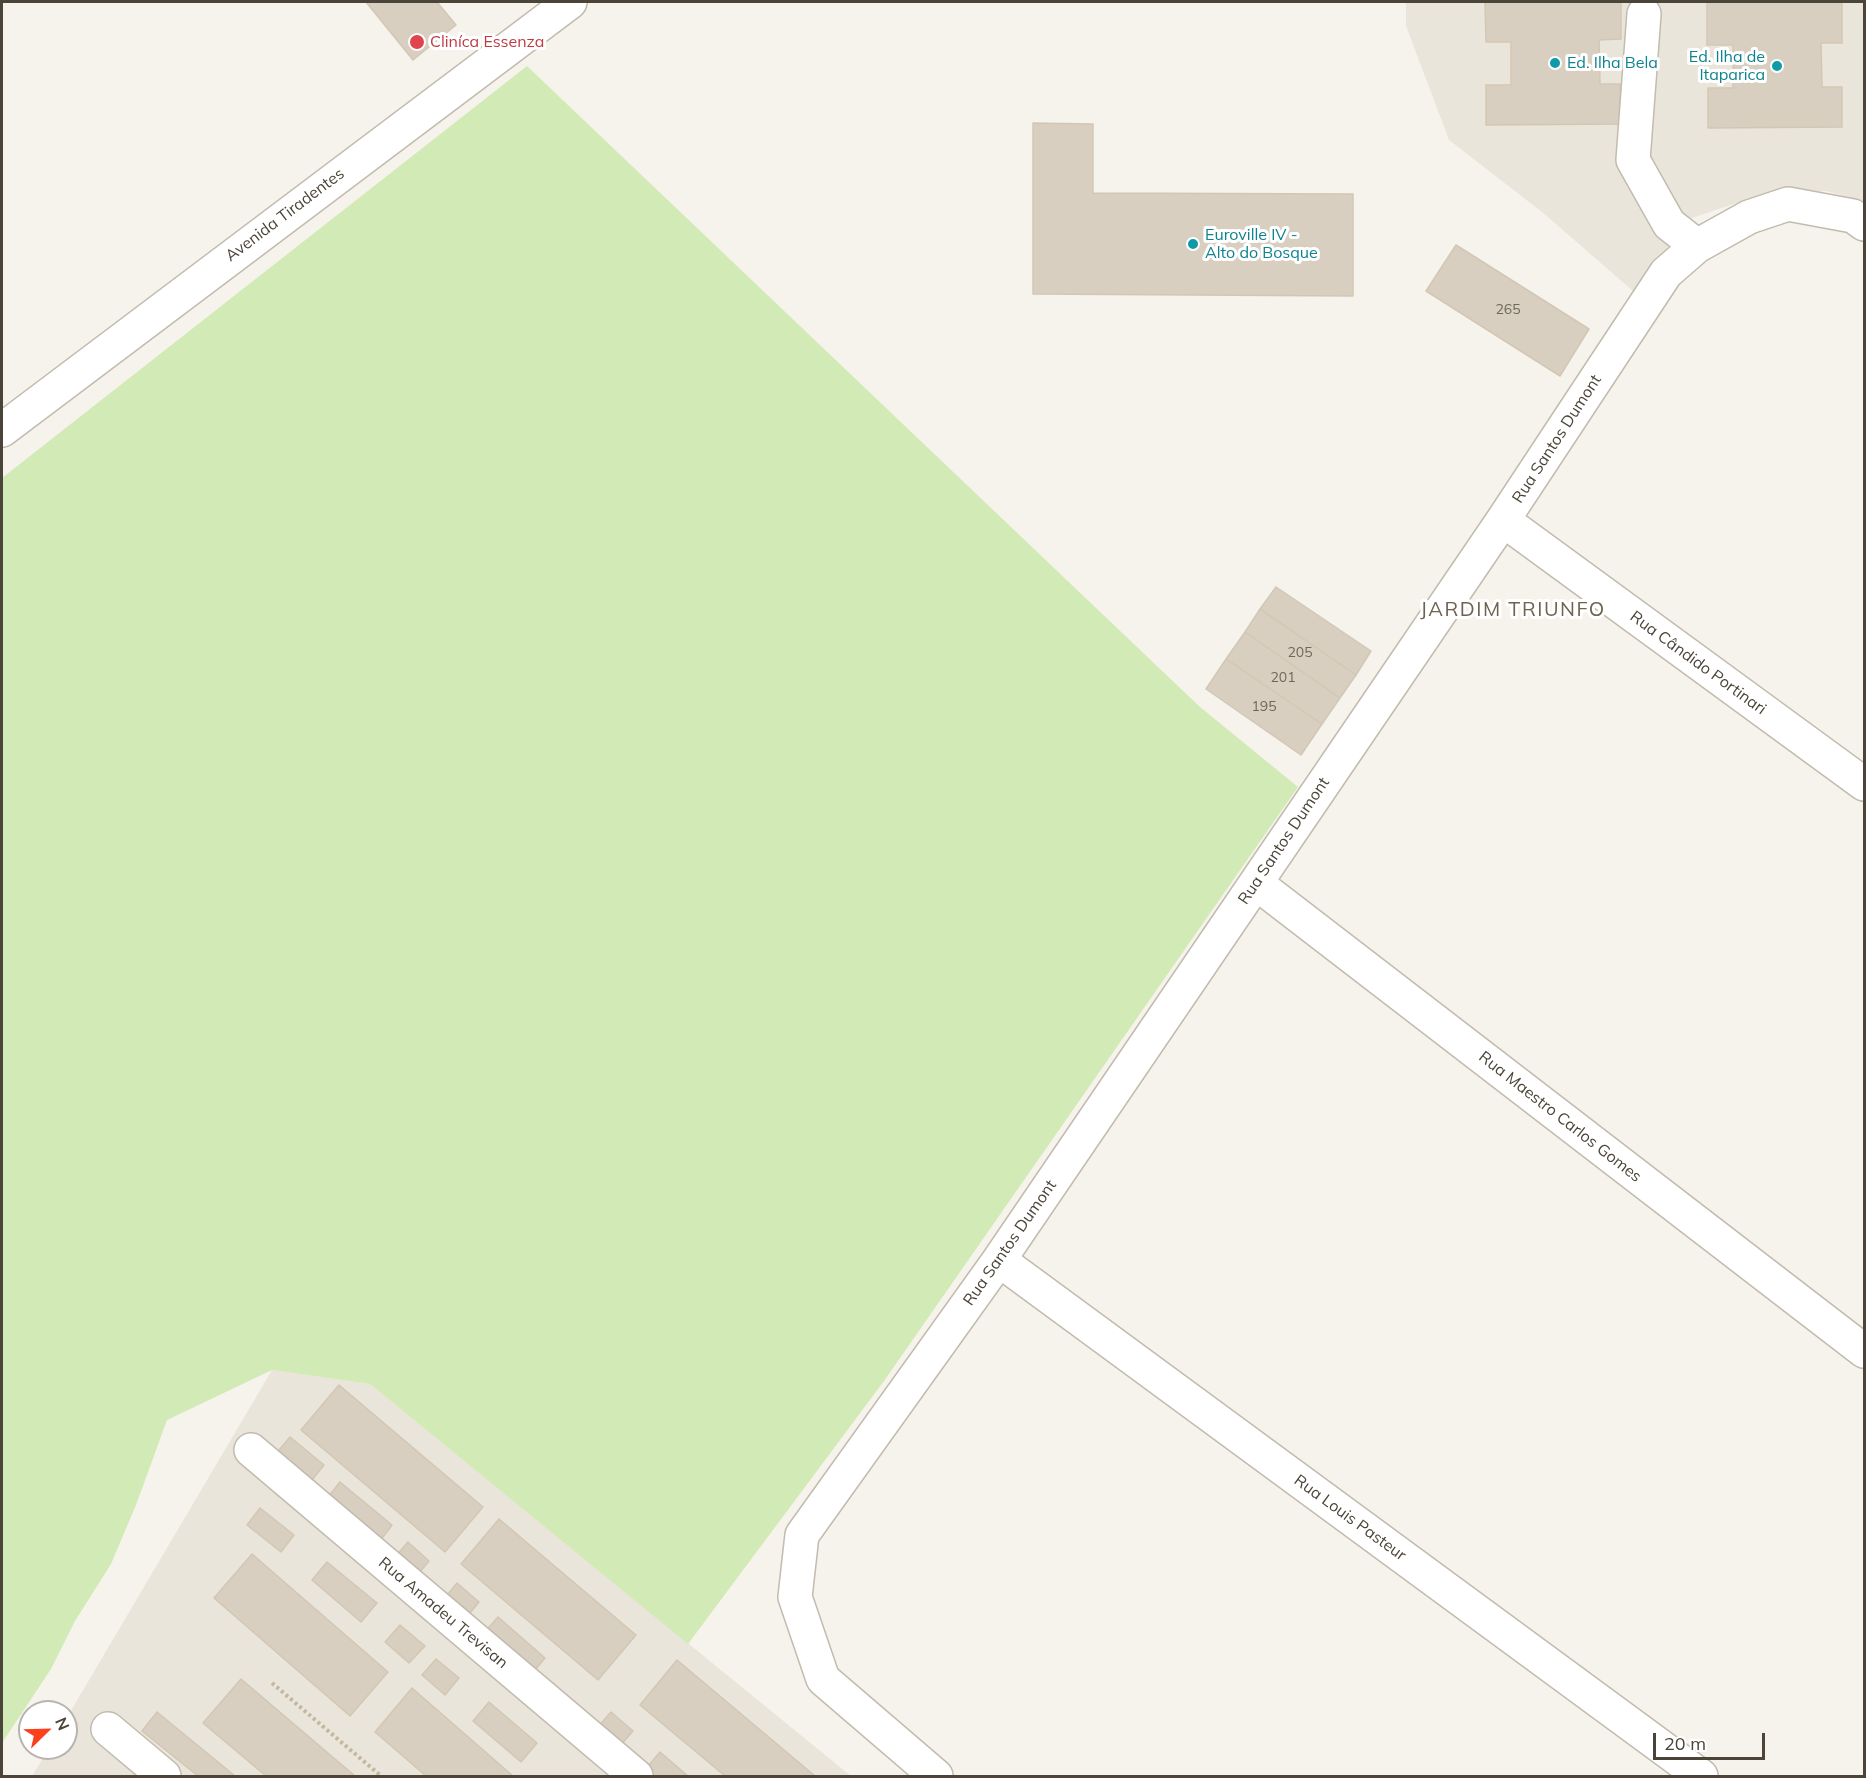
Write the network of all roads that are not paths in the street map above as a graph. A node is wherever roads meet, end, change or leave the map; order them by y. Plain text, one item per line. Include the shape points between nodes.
1 (570, 2) edge
2 (1644, 14) dead end
3 (1864, 224) edge
4 (1697, 246) junction
5 (14, 404) edge
6 (2, 430) edge
7 (1503, 520) junction
8 (1864, 784) edge
9 (1256, 883) junction
10 (999, 1260) junction
11 (1864, 1351) edge
12 (251, 1450) dead end
13 (108, 1729) dead end
14 (164, 1776) edge
15 (636, 1776) edge
16 (936, 1776) edge
17 (1701, 1776) edge

1 - 5 street, Avenida Tiradentes
2 - 4 street via 1633,160 1669,224
3 - 4 street, Rua Santos Dumont via 1852,216 1788,204 1749,217
4 - 7 street, Rua Santos Dumont via 1666,273
5 - 6 street, Avenida Tiradentes
7 - 8 street, Rua Cândido Portinari
7 - 9 street, Rua Santos Dumont
9 - 10 street, Rua Santos Dumont
9 - 11 street, Rua Maestro Carlos Gomes
10 - 16 street, Rua Santos Dumont via 802,1535 795,1597 823,1678
10 - 17 street, Rua Louis Pasteur
12 - 15 street, Rua Amadeu Trevisan
13 - 14 street

